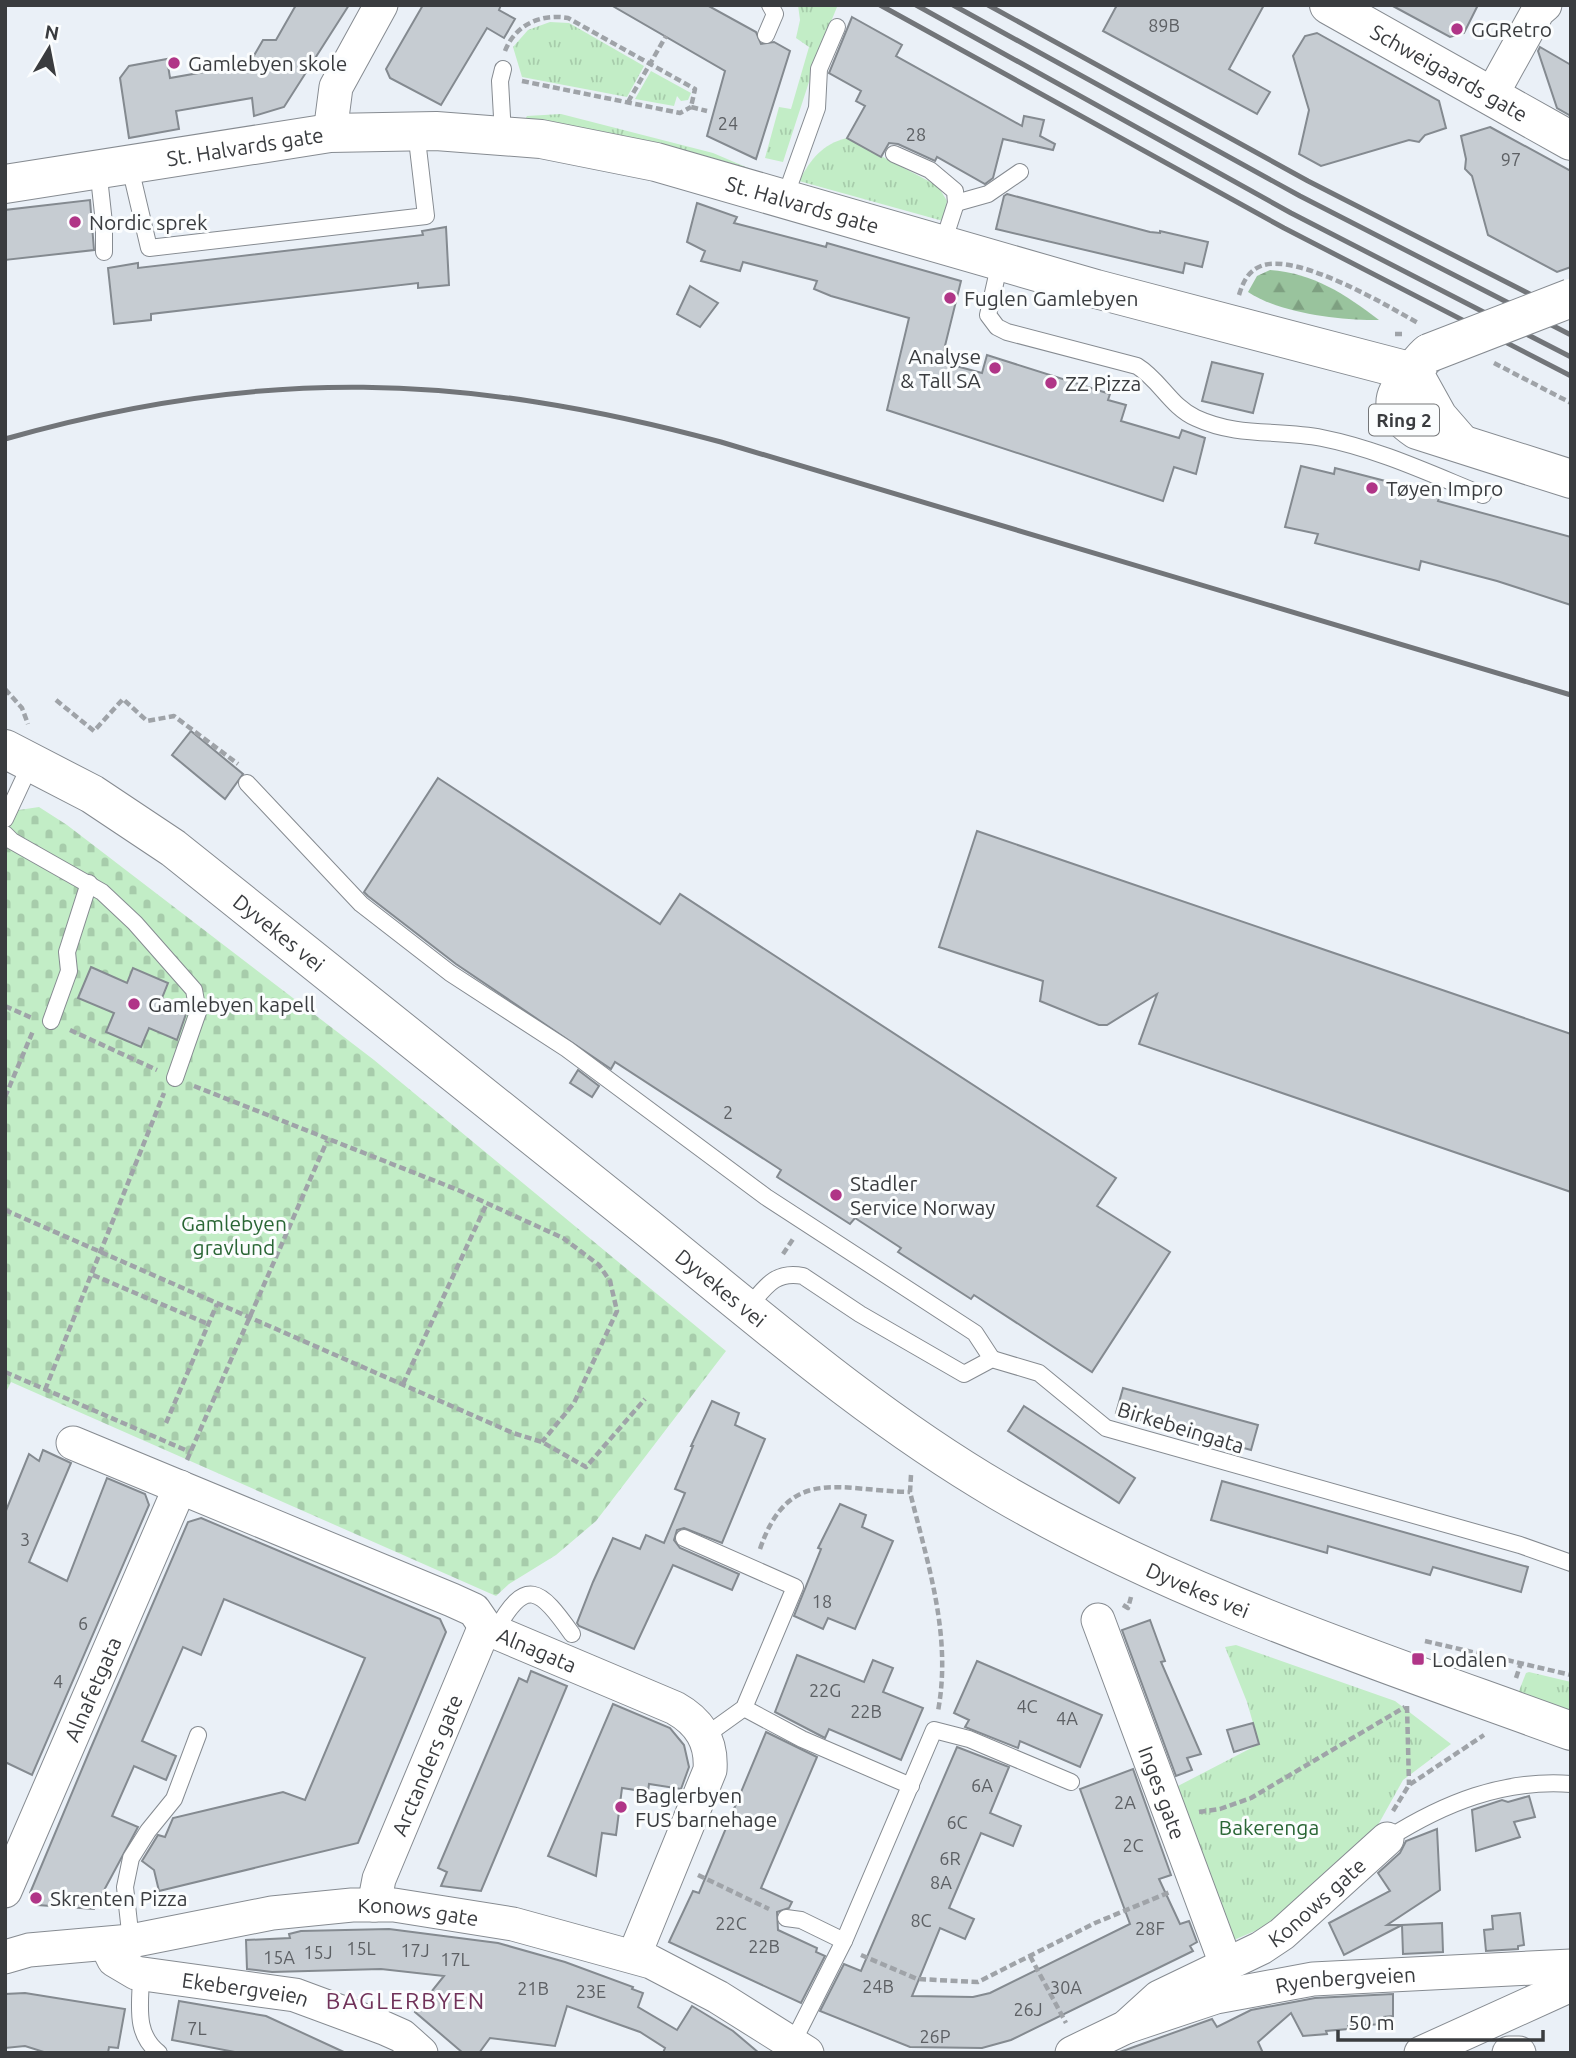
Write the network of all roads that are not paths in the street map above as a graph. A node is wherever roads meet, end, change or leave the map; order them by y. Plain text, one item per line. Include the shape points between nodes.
1 (381, 5) edge
2 (770, 5) edge
3 (1329, 5) edge
4 (1545, 5) edge
5 (837, 27) dead end
6 (766, 35) dead end
7 (507, 63) road end
8 (1491, 96) junction
9 (416, 131) junction
10 (330, 133) junction
11 (503, 135) junction
12 (1571, 141) edge
13 (894, 154) dead end
14 (113, 166) junction
15 (1020, 172) dead end
16 (5, 184) edge
17 (784, 200) junction
18 (957, 203) junction
19 (942, 246) junction
20 (104, 252) dead end
21 (1000, 262) junction
22 (1571, 298) edge
23 (1317, 348) junction
24 (1423, 351) junction
25 (1394, 405) junction
26 (1458, 440) junction
27 (1571, 479) edge
28 (1483, 495) dead end
29 (23, 757) edge
30 (247, 783) road end
31 (5, 820) edge
32 (5, 834) edge
33 (89, 883) junction
34 (51, 1021) dead end
35 (170, 1083) road end
36 (747, 1309) junction
37 (992, 1359) junction
38 (73, 1443) dead end
39 (178, 1486) junction
40 (684, 1538) dead end
41 (1571, 1563) edge
42 (1112, 1613) road end
43 (490, 1629) junction
44 (572, 1633) dead end
45 (744, 1708) junction
46 (1571, 1731) edge
47 (198, 1735) dead end
48 (705, 1736) junction
49 (1071, 1782) dead end
50 (1571, 1784) edge
51 (911, 1786) junction
52 (1387, 1839) joint
53 (5, 1891) edge
54 (374, 1905) junction
55 (786, 1918) road end
56 (119, 1943) junction
57 (843, 1943) junction
58 (6, 1954) edge
59 (634, 1956) junction
60 (1226, 1964) junction
61 (1571, 1966) edge
62 (141, 1974) junction
63 (1571, 1985) edge
64 (1126, 2026) junction
65 (1071, 2041) edge
66 (141, 2045) edge
67 (799, 2049) edge
68 (159, 2053) edge
69 (421, 2053) edge
70 (1421, 2053) edge
71 (1509, 2053) edge
72 (1519, 2053) edge

1 - 10 street via 336,87
2 - 6 lane via 775,14
3 - 8 street, Schweigaards gate
4 - 8 street
5 - 17 lane via 819,69 817,108
7 - 11 lane via 500,81
8 - 12 street, Schweigaards gate
9 - 10 street, St. Halvards gate
9 - 11 street, St. Halvards gate
9 - 14 lane via 426,216 273,234 149,248
10 - 14 street, St. Halvards gate
11 - 17 street, St. Halvards gate via 635,157
13 - 18 lane via 940,176 955,191
14 - 16 street, St. Halvards gate
14 - 20 lane
15 - 18 lane via 988,194
17 - 19 street, St. Halvards gate
18 - 19 lane
19 - 21 street, St. Halvards gate
21 - 23 street, St. Halvards gate
21 - 28 lane via 988,315 1007,332 1137,366 1184,411 1208,422 1256,434 1307,435 1343,443
22 - 24 street, bridge
23 - 24 street, St. Halvards gate
23 - 25 street via 1368,374
24 - 25 street, Ring 2 via 1396,390
24 - 26 street, Ring 2 via 1438,417
25 - 26 street, Ring 2 via 1403,420 1417,430
26 - 27 street, Ring 2
29 - 31 lane
29 - 36 street, Dyvekes vei via 92,794 173,848
30 - 37 lane via 361,904 450,973 567,1049 766,1197 975,1333
32 - 33 lane
33 - 34 lane via 67,952 69,971
33 - 35 lane via 135,923 194,990 198,1012
36 - 37 lane via 775,1277 793,1274 811,1280 964,1374
36 - 46 street, Dyvekes vei via 892,1423 1056,1523 1498,1718
37 - 41 lane, Birkebeingata via 1038,1373 1106,1428
38 - 39 street, Alnagata
39 - 43 street, Alnagata via 474,1610
39 - 53 street, Alnafetgata
40 - 45 lane via 794,1587
42 - 60 street, Inges gate via 1171,1814
43 - 44 lane via 519,1596 528,1595 552,1605
43 - 48 street, Alnagata via 675,1709 693,1720
43 - 54 street, Arctanders gate via 379,1879
45 - 48 lane
45 - 51 lane via 802,1739
47 - 56 lane via 174,1799 131,1858
48 - 59 street via 711,1761 707,1783
49 - 51 lane via 969,1739 934,1730
50 - 52 lane, Konows gate via 1511,1784 1432,1810
51 - 57 lane
52 - 60 street, Konows gate via 1282,1934
54 - 56 street, Konows gate via 272,1913
54 - 59 street, Konows gate via 461,1914
55 - 57 lane via 801,1920
56 - 58 street, Konows gate
56 - 62 street, Ekebergveien via 114,1960
57 - 67 lane
59 - 67 street, Konows gate via 718,1997
60 - 64 street, Konows gate via 1160,1997
61 - 64 street, Ryenbergveien via 1312,1979 1216,1997
62 - 66 lane
62 - 69 street, Ekebergveien via 305,1998 402,2036
63 - 70 street
64 - 65 street, Konows gate
66 - 68 lane
71 - 72 street

